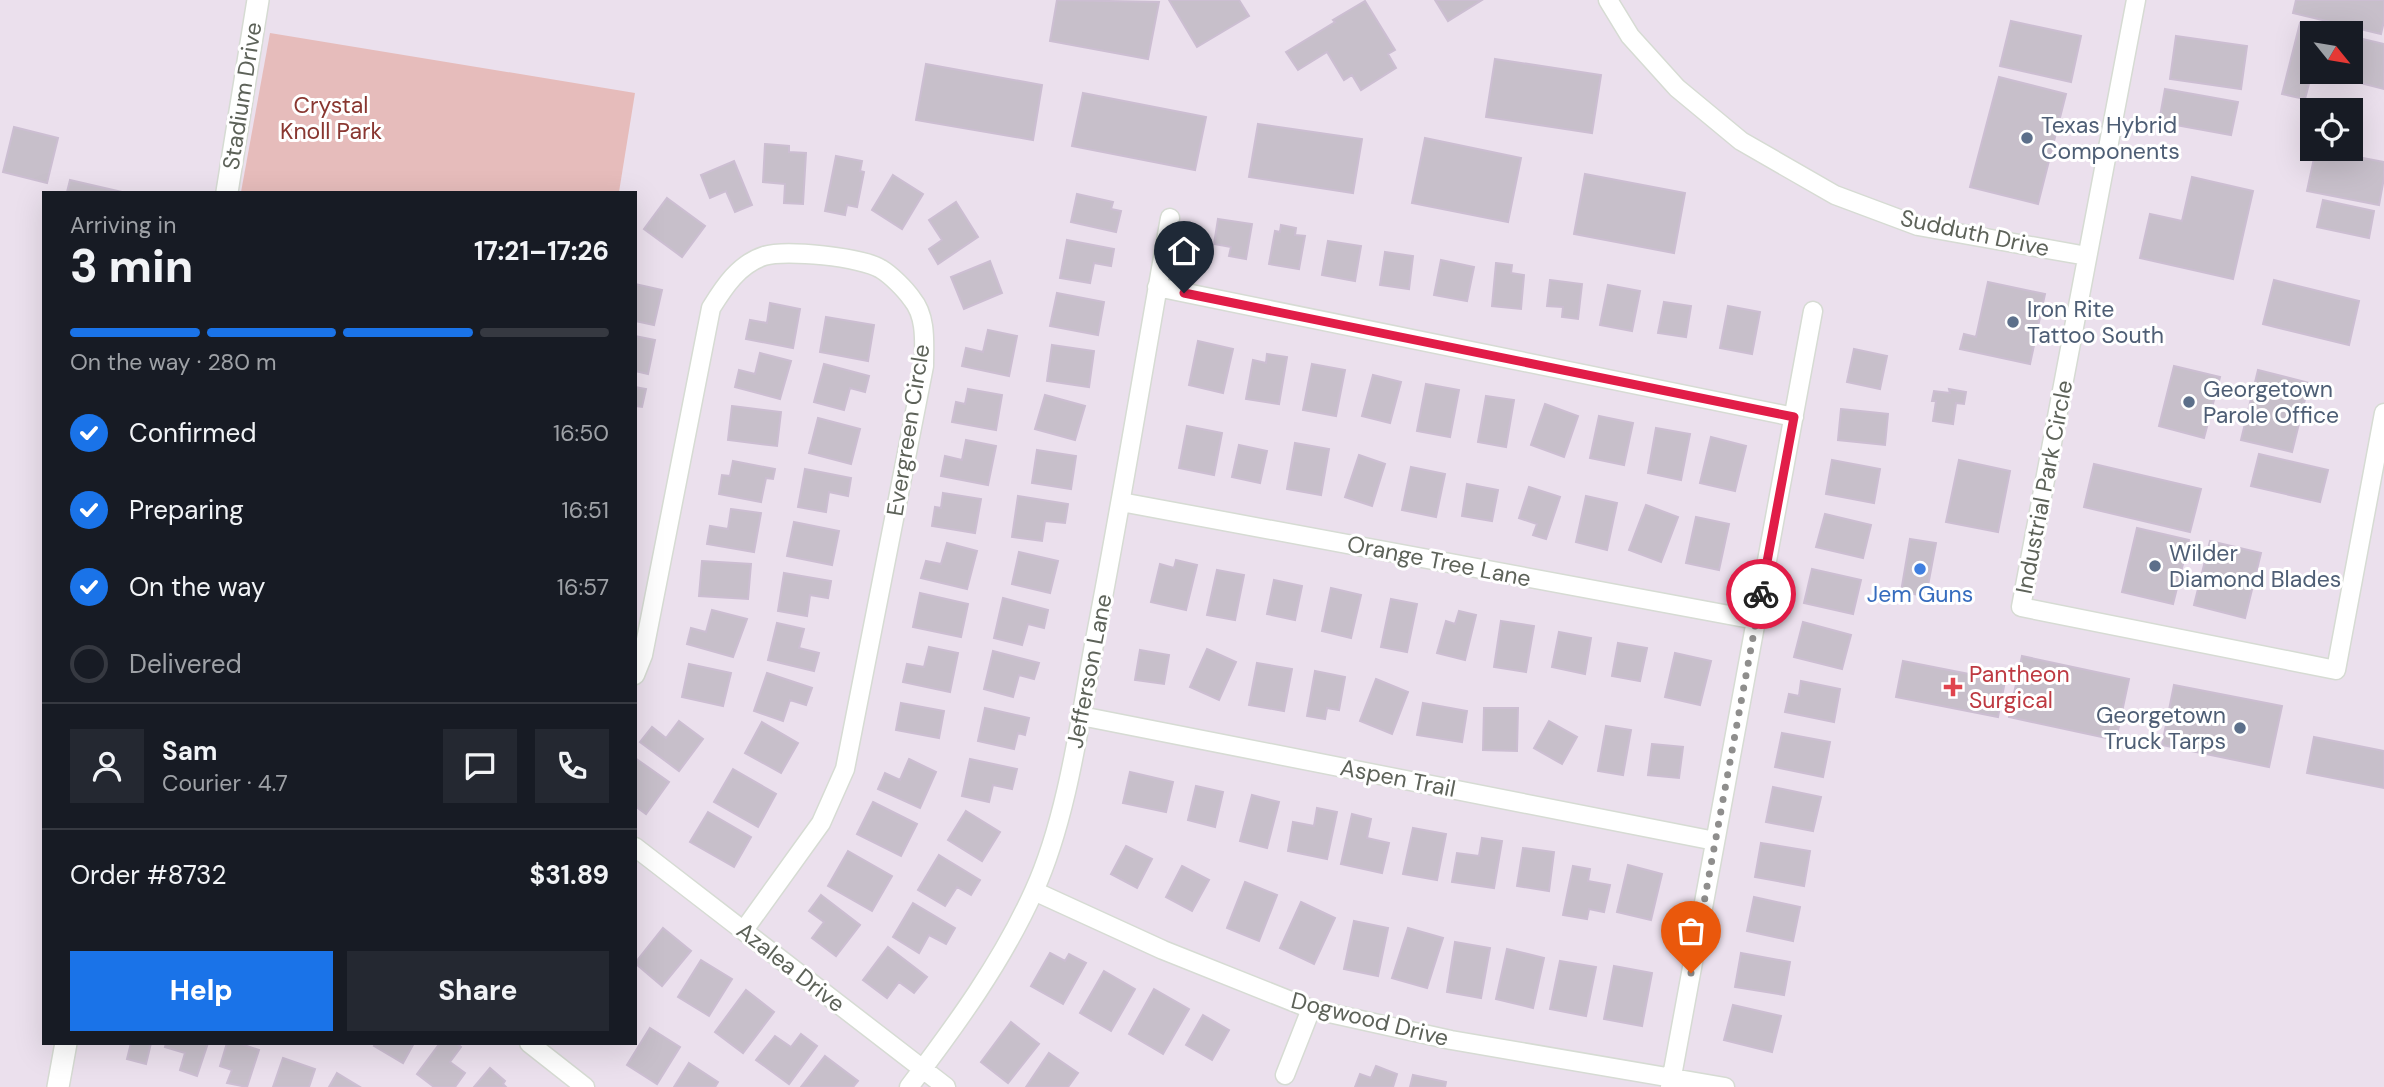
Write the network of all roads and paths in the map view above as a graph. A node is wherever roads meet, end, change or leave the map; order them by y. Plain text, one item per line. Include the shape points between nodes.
1 (258, 0) edge
2 (1608, 0) edge
3 (2136, 0) edge
4 (227, 191) edge
5 (1170, 218) dead end
6 (2087, 256) junction
7 (1157, 287) junction
8 (1813, 311) dead end
9 (2384, 413) edge
10 (1794, 417) junction
11 (1121, 502) junction
12 (1756, 620) junction
13 (637, 670) edge
14 (1081, 716) junction
15 (1715, 841) junction
16 (637, 849) edge
17 (1034, 891) junction
18 (744, 930) junction
19 (1311, 1009) junction
20 (66, 1045) edge
21 (532, 1045) edge
22 (923, 1068) junction
23 (1285, 1076) dead end
24 (1670, 1083) edge
25 (58, 1087) edge
26 (585, 1087) edge
27 (909, 1087) edge
28 (946, 1087) edge
29 (1724, 1087) edge

1 - 4 street, Stadium Drive
2 - 6 street, Sudduth Drive via 1630,36 1677,88 1741,141 1835,195 1918,226
3 - 6 street, Industrial Park Circle
5 - 7 street, Jefferson Lane
6 - 9 street, Industrial Park Circle via 2021,607 2336,670
7 - 10 street
7 - 11 street, Jefferson Lane
8 - 10 street
10 - 12 street
11 - 12 street, Orange Tree Lane
11 - 14 street, Jefferson Lane
12 - 15 street
13 - 18 street, Evergreen Circle via 712,308 726,284 763,256 787,252 880,268 913,300 924,330 924,366 845,769 821,824
14 - 15 street, Aspen Trail
14 - 17 street, Jefferson Lane via 1055,833
15 - 24 street
16 - 18 street, Azalea Drive
17 - 19 street, Dogwood Drive
17 - 22 street, Jefferson Lane via 969,1006
18 - 22 street, Azalea Drive
19 - 23 street
19 - 24 street, Dogwood Drive
20 - 25 street
21 - 26 street
22 - 27 street, Jefferson Lane
22 - 28 street, Azalea Drive
24 - 29 street, Dogwood Drive

